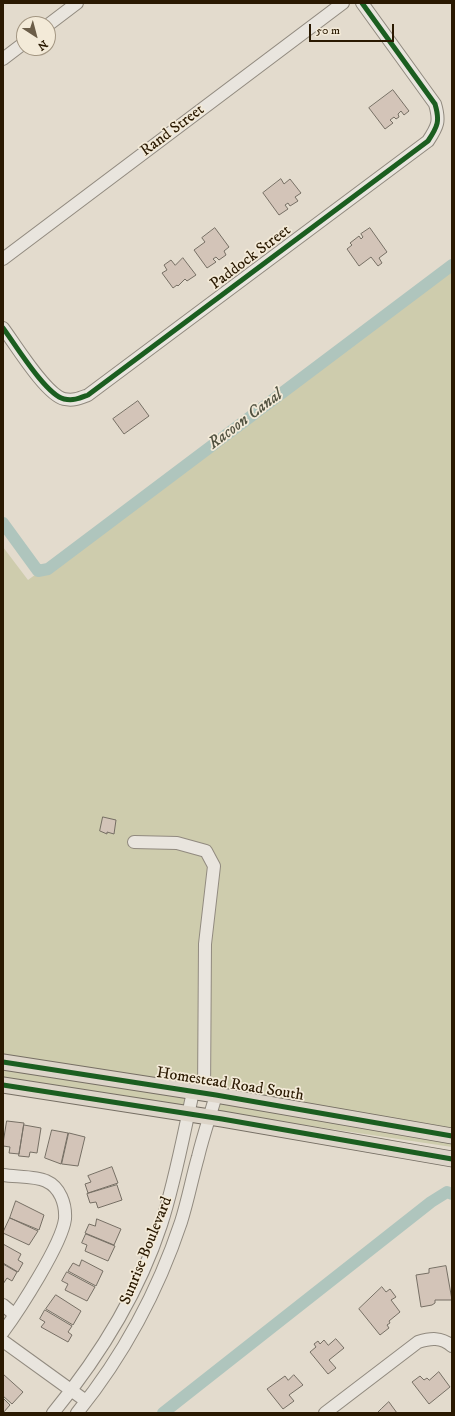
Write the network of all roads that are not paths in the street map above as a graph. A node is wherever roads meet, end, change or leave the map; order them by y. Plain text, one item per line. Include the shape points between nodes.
1 (77, 3) edge
2 (343, 3) edge
3 (362, 3) edge
4 (56, 19) edge
5 (16, 49) edge
6 (3, 58) edge
7 (3, 259) edge
8 (3, 328) edge
9 (134, 842) dead end
10 (3, 1062) edge
11 (3, 1085) edge
12 (204, 1094) junction
13 (188, 1114) junction
14 (209, 1118) junction
15 (452, 1136) edge
16 (452, 1158) edge
17 (3, 1175) edge
18 (3, 1305) edge
19 (15, 1315) junction
20 (3, 1332) edge
21 (3, 1341) edge
22 (448, 1343) edge
23 (71, 1390) junction
24 (86, 1401) junction
25 (53, 1413) edge
26 (77, 1413) edge
27 (326, 1413) edge

1 - 4 street
2 - 7 street, Rand Street
3 - 8 street, Paddock Street via 435,104 439,118 436,130 428,141 102,386 76,400 63,399 48,390
5 - 6 street
9 - 12 street via 177,843 206,851 214,866 205,944
10 - 12 main road, Homestead Road South
11 - 13 main road
12 - 13 street, Sunrise Boulevard
12 - 14 street, Sunrise Boulevard
12 - 15 main road, Homestead Road South
13 - 14 main road
13 - 23 street, Sunrise Boulevard via 161,1226 142,1273 100,1350
14 - 16 main road
14 - 24 street, Sunrise Boulevard via 181,1222 157,1284 141,1319
17 - 19 street via 45,1180 58,1189 64,1203 65,1219 61,1231 37,1279
18 - 19 street
19 - 20 street
21 - 23 street
22 - 27 street via 430,1338 418,1342
23 - 24 street
23 - 25 street, Sunrise Boulevard
24 - 26 street, Sunrise Boulevard

